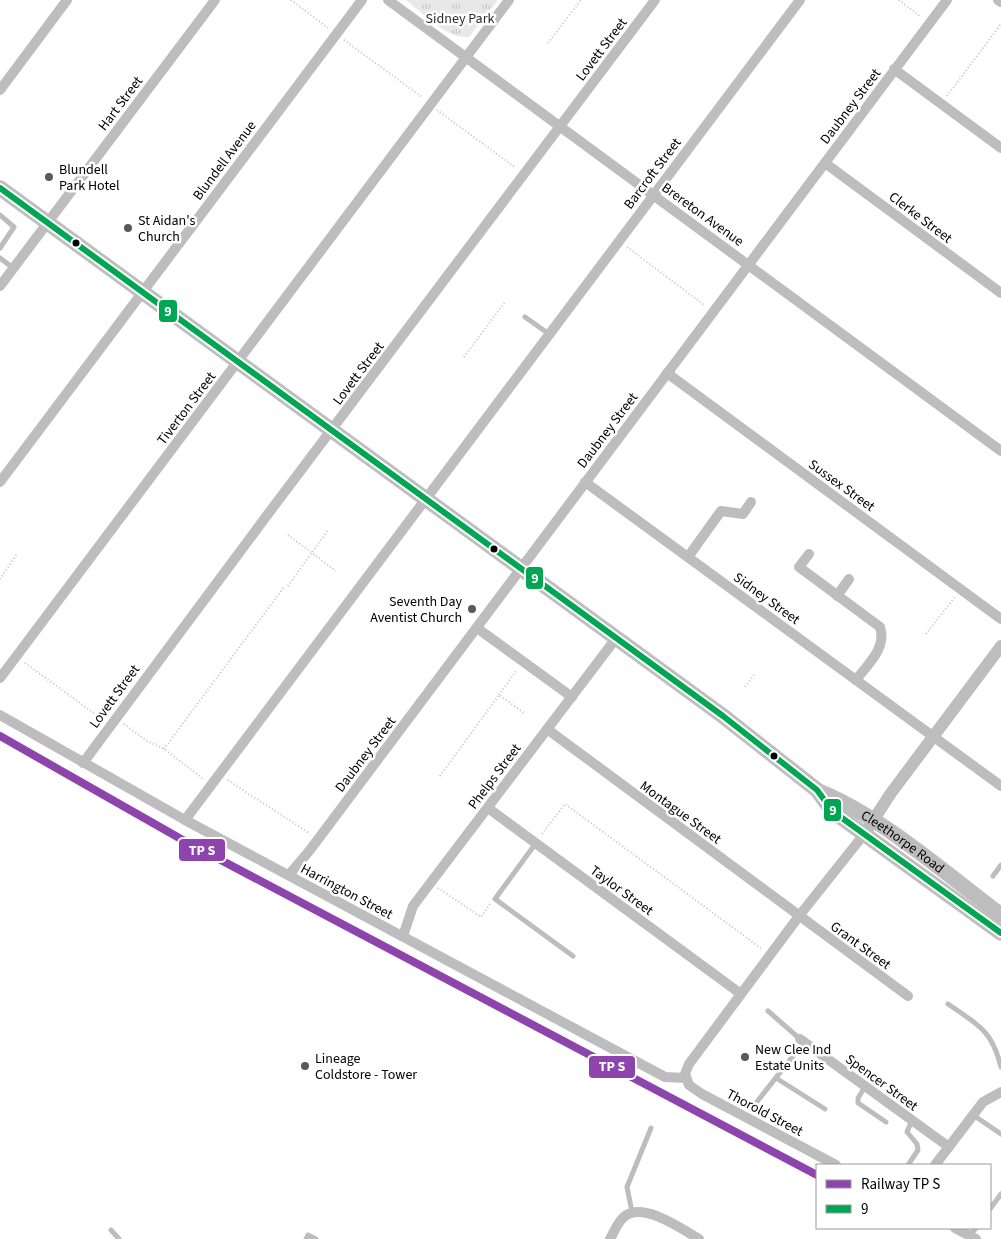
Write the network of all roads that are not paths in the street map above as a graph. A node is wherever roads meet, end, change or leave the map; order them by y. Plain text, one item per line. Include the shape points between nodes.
1 (68, 0) edge
2 (214, 0) edge
3 (362, 0) edge
4 (388, 0) edge
5 (509, 0) edge
6 (655, 0) edge
7 (800, 0) edge
8 (947, 0) edge
9 (465, 57) junction
10 (894, 69) junction
11 (0, 90) edge
12 (561, 126) junction
13 (1001, 148) edge
14 (825, 163) junction
15 (0, 188) edge
16 (654, 195) junction
17 (0, 216) edge
18 (48, 222) junction
19 (0, 248) edge
20 (0, 258) edge
21 (748, 264) junction
22 (13, 268) junction
23 (0, 286) edge
24 (143, 290) junction
25 (1001, 293) edge
26 (525, 317) dead end
27 (549, 335) junction
28 (238, 362) junction
29 (667, 373) junction
30 (333, 430) junction
31 (1001, 451) edge
32 (0, 482) edge
33 (585, 482) junction
34 (425, 498) junction
35 (751, 502) dead end
36 (809, 554) dead end
37 (688, 557) junction
38 (521, 569) junction
39 (849, 579) dead end
40 (837, 596) junction
41 (1001, 619) edge
42 (477, 628) junction
43 (616, 637) junction
44 (1001, 646) edge
45 (0, 678) edge
46 (856, 680) junction
47 (572, 697) junction
48 (0, 715) edge
49 (547, 730) junction
50 (933, 737) junction
51 (83, 763) junction
52 (1001, 786) edge
53 (816, 790) junction
54 (488, 808) junction
55 (185, 820) junction
56 (874, 820) junction
57 (865, 833) junction
58 (536, 843) junction
59 (1001, 865) edge
60 (289, 875) junction
61 (993, 876) dead end
62 (1001, 915) edge
63 (799, 916) junction
64 (1001, 933) edge
65 (403, 936) junction
66 (573, 956) dead end
67 (741, 994) junction
68 (908, 996) dead end
69 (948, 1004) dead end
70 (768, 1011) dead end
71 (802, 1041) junction
72 (1001, 1066) edge
73 (686, 1078) junction
74 (776, 1078) junction
75 (865, 1087) junction
76 (1001, 1092) edge
77 (756, 1103) dead end
78 (825, 1109) dead end
79 (973, 1115) junction
80 (912, 1120) junction
81 (886, 1122) dead end
82 (651, 1128) dead end
83 (1001, 1134) edge
84 (949, 1147) junction
85 (834, 1164) edge
86 (909, 1164) edge
87 (936, 1164) edge
88 (1001, 1194) edge
89 (991, 1208) edge
90 (632, 1212) junction
91 (958, 1229) edge
92 (111, 1230) dead end
93 (974, 1234) edge
94 (119, 1239) edge
95 (306, 1239) edge
96 (316, 1239) edge
97 (610, 1239) edge
98 (699, 1239) edge

1 - 11 street
2 - 18 street, Hart Street
3 - 24 street, Blundell Avenue
4 - 9 street, Brereton Avenue
5 - 9 street, Tiverton Street
6 - 12 street, Lovett Street
7 - 16 street, Barcroft Street
8 - 10 street, Daubney Street
9 - 12 street, Brereton Avenue
9 - 28 street, Tiverton Street
10 - 13 street
10 - 14 street, Daubney Street
12 - 16 street, Brereton Avenue
12 - 30 street, Lovett Street
14 - 21 street, Daubney Street
14 - 25 street, Clerke Street
15 - 18 main road
16 - 21 street, Brereton Avenue
16 - 27 street, Barcroft Street
17 - 19 lane via 14,227
18 - 22 street, Hart Street
18 - 24 main road
20 - 22 lane
21 - 29 street, Daubney Street
21 - 31 street, Brereton Avenue
22 - 23 street, Hart Street
24 - 28 main road
24 - 32 street, Blundell Avenue
26 - 27 lane
27 - 34 street, Barcroft Street
28 - 30 main road
28 - 45 street, Tiverton Street
29 - 33 street, Daubney Street
29 - 41 street, Sussex Street
30 - 34 main road
30 - 51 street, Lovett Street
33 - 37 street, Sidney Street
33 - 38 street, Daubney Street
34 - 38 main road
34 - 55 street, Barcroft Street
35 - 37 street via 742,514 721,511
36 - 40 street via 799,567
37 - 46 street, Sidney Street
38 - 42 street, Daubney Street
38 - 43 main road
39 - 40 street
40 - 46 street via 880,627 884,637 880,648
42 - 47 street
42 - 60 street, Daubney Street
43 - 47 street, Phelps Street
43 - 53 main road via 724,716
44 - 50 street
46 - 50 street, Sidney Street
47 - 49 street, Phelps Street
48 - 51 street, Harrington Street
49 - 54 street, Phelps Street
49 - 63 street, Montague Street
50 - 52 street, Sidney Street
50 - 56 street
51 - 55 street, Harrington Street
53 - 56 main road, Cleethorpe Road
53 - 57 main road, Cleethorpe Road via 832,809
54 - 58 street, Taylor Street
54 - 65 street, Phelps Street via 413,906
55 - 60 street, Harrington Street
56 - 57 street
56 - 62 main road, Cleethorpe Road
57 - 63 street
57 - 64 main road, Cleethorpe Road
58 - 66 lane via 495,899
58 - 67 street, Taylor Street
59 - 61 lane
60 - 65 street, Harrington Street
63 - 67 street
63 - 68 street, Grant Street
65 - 73 street, Harrington Street via 665,1077
67 - 73 street via 689,1064
69 - 72 lane via 987,1032
70 - 71 lane
71 - 74 lane
71 - 75 street, Spencer Street
73 - 85 street, Thorold Street via 689,1085 702,1094
74 - 77 lane
74 - 78 lane
75 - 80 street, Spencer Street
75 - 81 lane via 858,1102
76 - 79 street via 983,1102
79 - 83 lane
79 - 84 street
80 - 84 street, Spencer Street
80 - 86 lane via 907,1132 918,1150
82 - 90 lane via 627,1187
84 - 87 street
88 - 89 lane
90 - 97 street via 621,1220
90 - 98 street via 654,1215
91 - 93 street
92 - 94 lane
95 - 96 lane via 308,1235

